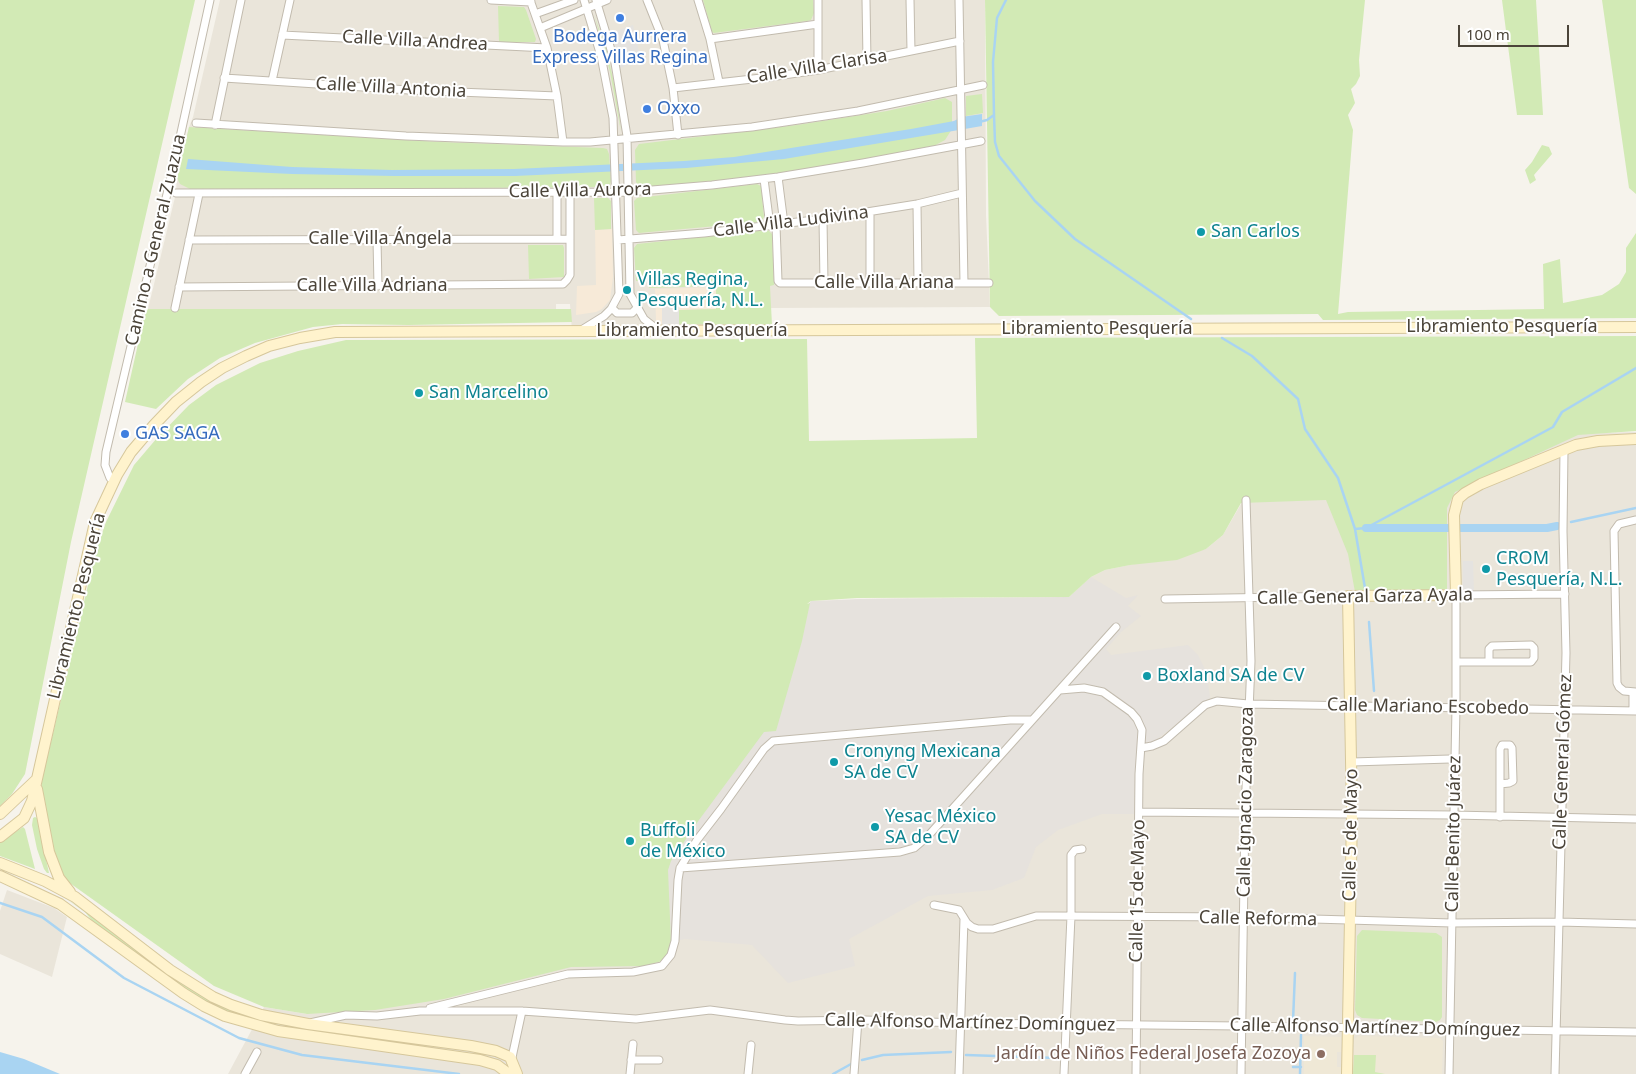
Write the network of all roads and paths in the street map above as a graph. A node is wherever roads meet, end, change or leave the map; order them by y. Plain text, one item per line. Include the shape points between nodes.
1 (210, 0) edge
2 (241, 0) edge
3 (290, 0) edge
4 (491, 0) edge
5 (574, 0) edge
6 (584, 0) edge
7 (607, 0) edge
8 (647, 0) edge
9 (698, 0) edge
10 (818, 0) edge
11 (866, 0) edge
12 (910, 0) edge
13 (959, 0) edge
14 (530, 1) edge
15 (596, 2) edge
16 (587, 8) junction
17 (535, 14) junction
18 (818, 24) junction
19 (540, 28) junction
20 (282, 35) junction
21 (710, 40) junction
22 (960, 42) junction
23 (547, 48) junction
24 (911, 51) junction
25 (867, 60) junction
26 (818, 70) junction
27 (224, 78) junction
28 (272, 81) junction
29 (719, 82) junction
30 (983, 85) dead end
31 (673, 88) junction
32 (961, 92) junction
33 (557, 96) junction
34 (196, 123) dead end
35 (215, 125) junction
36 (678, 135) junction
37 (621, 140) junction
38 (981, 141) dead end
39 (563, 142) junction
40 (961, 144) junction
41 (778, 177) junction
42 (764, 179) junction
43 (622, 192) junction
44 (176, 193) dead end
45 (563, 193) junction
46 (962, 193) junction
47 (199, 194) junction
48 (917, 204) junction
49 (870, 212) junction
50 (823, 219) junction
51 (784, 224) junction
52 (773, 225) junction
53 (557, 238) junction
54 (570, 239) junction
55 (629, 239) junction
56 (189, 240) junction
57 (377, 240) junction
58 (618, 240) junction
59 (918, 282) junction
60 (824, 283) junction
61 (870, 283) junction
62 (964, 283) junction
63 (989, 283) dead end
64 (378, 286) junction
65 (179, 287) junction
66 (613, 304) junction
67 (635, 305) junction
68 (175, 308) dead end
69 (603, 317) junction
70 (644, 319) junction
71 (1636, 327) edge
72 (575, 331) junction
73 (614, 331) junction
74 (631, 331) junction
75 (661, 331) junction
76 (1636, 438) edge
77 (1564, 450) junction
78 (110, 478) dead end
79 (1246, 500) dead end
80 (1636, 520) edge
81 (1565, 594) junction
82 (1456, 595) junction
83 (1348, 596) junction
84 (1165, 599) dead end
85 (1249, 599) junction
86 (1116, 627) dead end
87 (1456, 662) junction
88 (1489, 662) junction
89 (1060, 690) junction
90 (1634, 692) edge
91 (1248, 704) junction
92 (1351, 706) junction
93 (1456, 707) junction
94 (1565, 710) junction
95 (1635, 711) edge
96 (1032, 720) junction
97 (1141, 748) junction
98 (1450, 759) dead end
99 (1352, 762) junction
100 (36, 780) junction
101 (1500, 784) junction
102 (1140, 812) junction
103 (1245, 813) junction
104 (0, 814) edge
105 (1352, 814) junction
106 (1453, 815) junction
107 (1500, 817) junction
108 (1561, 818) junction
109 (1636, 819) edge
110 (0, 837) edge
111 (1082, 849) dead end
112 (0, 863) edge
113 (680, 868) junction
114 (0, 876) edge
115 (75, 897) junction
116 (934, 905) dead end
117 (964, 916) junction
118 (1071, 916) junction
119 (1138, 917) junction
120 (1244, 918) junction
121 (1350, 922) junction
122 (1559, 922) junction
123 (1452, 923) junction
124 (1636, 924) edge
125 (420, 1011) junction
126 (522, 1011) junction
127 (858, 1020) junction
128 (960, 1023) junction
129 (308, 1024) junction
130 (1136, 1024) junction
131 (1066, 1025) junction
132 (1241, 1026) junction
133 (1348, 1028) junction
134 (1450, 1029) junction
135 (1557, 1031) junction
136 (1636, 1032) edge
137 (306, 1035) junction
138 (632, 1044) dead end
139 (751, 1045) dead end
140 (258, 1052) dead end
141 (512, 1060) junction
142 (631, 1060) junction
143 (659, 1060) dead end
144 (511, 1073) edge
145 (245, 1074) edge
146 (630, 1074) edge
147 (748, 1074) edge
148 (854, 1074) edge
149 (959, 1074) edge
150 (1064, 1074) edge
151 (1136, 1074) edge
152 (1241, 1074) edge
153 (1348, 1074) edge
154 (1449, 1074) edge
155 (1555, 1074) edge

1 - 78 street, Camino a General Zuazua via 106,452
2 - 27 street
3 - 20 street
4 - 14 street
5 - 17 street
6 - 16 street
7 - 15 street
8 - 31 street via 663,40
9 - 21 street
10 - 18 street
11 - 25 street
12 - 24 street
13 - 22 street
14 - 17 street
15 - 16 street
15 - 37 street via 615,63
16 - 19 street
16 - 37 street
17 - 19 street
18 - 21 street
18 - 26 street
19 - 23 street
20 - 23 street, Calle Villa Andrea
20 - 28 street
21 - 29 street
22 - 24 street, Calle Villa Clarisa
22 - 32 street
23 - 33 street
24 - 25 street, Calle Villa Clarisa
25 - 26 street, Calle Villa Clarisa
26 - 29 street, Calle Villa Clarisa
27 - 28 street, Calle Villa Antonia
27 - 35 street
28 - 33 street, Calle Villa Antonia
29 - 31 street, Calle Villa Clarisa
30 - 32 street
31 - 36 street
32 - 36 street via 858,111
32 - 40 street
33 - 39 street
34 - 35 street
35 - 39 street
36 - 37 street
37 - 39 street
37 - 43 street via 615,156 615,177
37 - 43 street via 628,156 628,178
38 - 40 street, Calle Villa Aurora
40 - 41 street, Calle Villa Aurora
40 - 46 street
41 - 42 street, Calle Villa Aurora
41 - 51 street
42 - 43 street, Calle Villa Aurora
42 - 52 street
43 - 45 street, Calle Villa Aurora
43 - 55 street
43 - 58 street
44 - 47 street, Calle Villa Aurora
45 - 47 street, Calle Villa Aurora
45 - 53 street
45 - 54 street
46 - 48 street, Calle Villa Ludivina
46 - 62 street
47 - 56 street
48 - 49 street, Calle Villa Ludivina
48 - 59 street
49 - 50 street, Calle Villa Ludivina
49 - 61 street
50 - 51 street, Calle Villa Ludivina
50 - 60 street
51 - 52 street, Calle Villa Ludivina
52 - 55 street, Calle Villa Ludivina
52 - 60 street, Calle Villa Ariana via 779,283
53 - 54 street, Calle Villa Ángela
53 - 57 street, Calle Villa Ángela
54 - 64 street, Calle Villa Adriana via 570,274 566,282 559,285
55 - 58 street, Calle Villa Ludivina
55 - 67 street via 630,294
56 - 57 street, Calle Villa Ángela
56 - 65 street
57 - 64 street
58 - 66 street via 619,294
59 - 61 street, Calle Villa Ariana
59 - 62 street, Calle Villa Ariana
60 - 61 street, Calle Villa Ariana
62 - 63 street, Calle Villa Ariana
64 - 65 street, Calle Villa Adriana
65 - 68 street
66 - 67 street via 623,296 629,297
66 - 67 street via 618,313 632,313
66 - 69 street
67 - 70 street
69 - 72 street via 591,326
69 - 73 street via 602,324
70 - 74 street via 643,327
70 - 75 street
71 - 75 main road, Libramiento Pesquería
72 - 73 main road, Libramiento Pesquería
72 - 100 main road, Libramiento Pesquería via 317,334 268,346 246,356 222,368 176,402 131,452 95,522
73 - 74 main road, Libramiento Pesquería
74 - 75 main road, Libramiento Pesquería
76 - 77 main road via 1589,442
77 - 81 street, Calle General Gómez
77 - 82 main road via 1482,484 1458,499 1454,515
79 - 85 street, Calle Ignacio Zaragoza
80 - 90 street via 1619,524 1614,531 1617,683 1624,691
81 - 82 street, Calle General Garza Ayala
81 - 94 street, Calle General Gómez
82 - 83 main road, Calle General Garza Ayala
82 - 87 street, Calle Benito Juárez
83 - 85 street, Calle General Garza Ayala
83 - 92 main road, Calle 5 de Mayo
84 - 85 street, Calle General Garza Ayala
85 - 91 street, Calle Ignacio Zaragoza via 1251,661
86 - 89 street
87 - 88 street
87 - 93 street, Calle Benito Juárez
88 - 88 street via 1531,662 1534,648 1530,645 1492,646
89 - 96 street
89 - 97 street, Calle 15 de Mayo via 1093,689 1103,692 1131,712 1142,730
90 - 95 street
91 - 92 street, Calle Mariano Escobedo
91 - 97 street, Calle Mariano Escobedo via 1220,701 1205,705 1164,741
91 - 103 street, Calle Ignacio Zaragoza
92 - 93 street, Calle Mariano Escobedo
92 - 99 main road, Calle 5 de Mayo
93 - 94 street, Calle Mariano Escobedo
93 - 106 street, Calle Benito Juárez
94 - 95 street, Calle Mariano Escobedo
94 - 108 street, Calle General Gómez
96 - 113 street via 914,848 900,852
96 - 113 street via 773,741 764,748 696,840
97 - 102 street, Calle 15 de Mayo
98 - 99 street
99 - 105 main road, Calle 5 de Mayo
100 - 104 main road
100 - 110 main road, Libramiento Pesquería via 32,801 24,818
100 - 115 main road via 43,828 53,864
101 - 101 street via 1512,781 1510,745 1500,747
101 - 107 street
102 - 103 street
102 - 119 street, Calle 15 de Mayo
103 - 105 street
103 - 120 street, Calle Ignacio Zaragoza
105 - 106 street
105 - 121 main road, Calle 5 de Mayo
106 - 107 street
106 - 123 street, Calle Benito Juárez
107 - 108 street
108 - 109 street
108 - 122 street, Calle General Gómez
111 - 118 street via 1071,855
112 - 115 main road
113 - 125 street via 675,941 671,955 662,966 633,972 568,974
114 - 137 main road via 60,904 204,1006 257,1026
115 - 129 main road via 170,970 213,997 253,1013
116 - 117 street via 959,910
117 - 118 street, Calle Reforma via 972,928 993,928 1036,916
117 - 128 street
118 - 119 street, Calle Reforma
118 - 131 street
119 - 120 street, Calle Reforma
119 - 130 street, Calle 15 de Mayo
120 - 121 street, Calle Reforma
120 - 132 street, Calle Ignacio Zaragoza
121 - 123 street, Calle Reforma
121 - 133 main road, Calle 5 de Mayo
122 - 123 street, Calle Reforma
122 - 124 street, Calle Reforma
122 - 135 street, Calle General Gómez
123 - 134 street, Calle Benito Juárez
125 - 126 street, Calle Alfonso Martínez Domínguez
125 - 129 street, Calle Alfonso Martínez Domínguez via 376,1016 346,1015
126 - 127 street, Calle Alfonso Martínez Domínguez via 636,1019 710,1010 784,1020
126 - 141 street
127 - 128 street, Calle Alfonso Martínez Domínguez
127 - 148 street
128 - 131 street, Calle Alfonso Martínez Domínguez
128 - 149 street
129 - 137 main road
129 - 141 main road via 474,1047 502,1053
130 - 131 street, Calle Alfonso Martínez Domínguez
130 - 132 street, Calle Alfonso Martínez Domínguez
130 - 151 street, Calle 15 de Mayo
131 - 150 street
132 - 133 street, Calle Alfonso Martínez Domínguez
132 - 152 street, Calle Ignacio Zaragoza
133 - 134 street, Calle Alfonso Martínez Domínguez
133 - 153 main road, Calle 5 de Mayo
134 - 135 street, Calle Alfonso Martínez Domínguez
134 - 154 street, Calle Benito Juárez
135 - 136 street, Calle Alfonso Martínez Domínguez
135 - 155 street, Calle General Gómez
137 - 144 main road via 480,1060
138 - 142 street
139 - 147 street
140 - 145 street
141 - 144 main road
142 - 143 street
142 - 146 street

